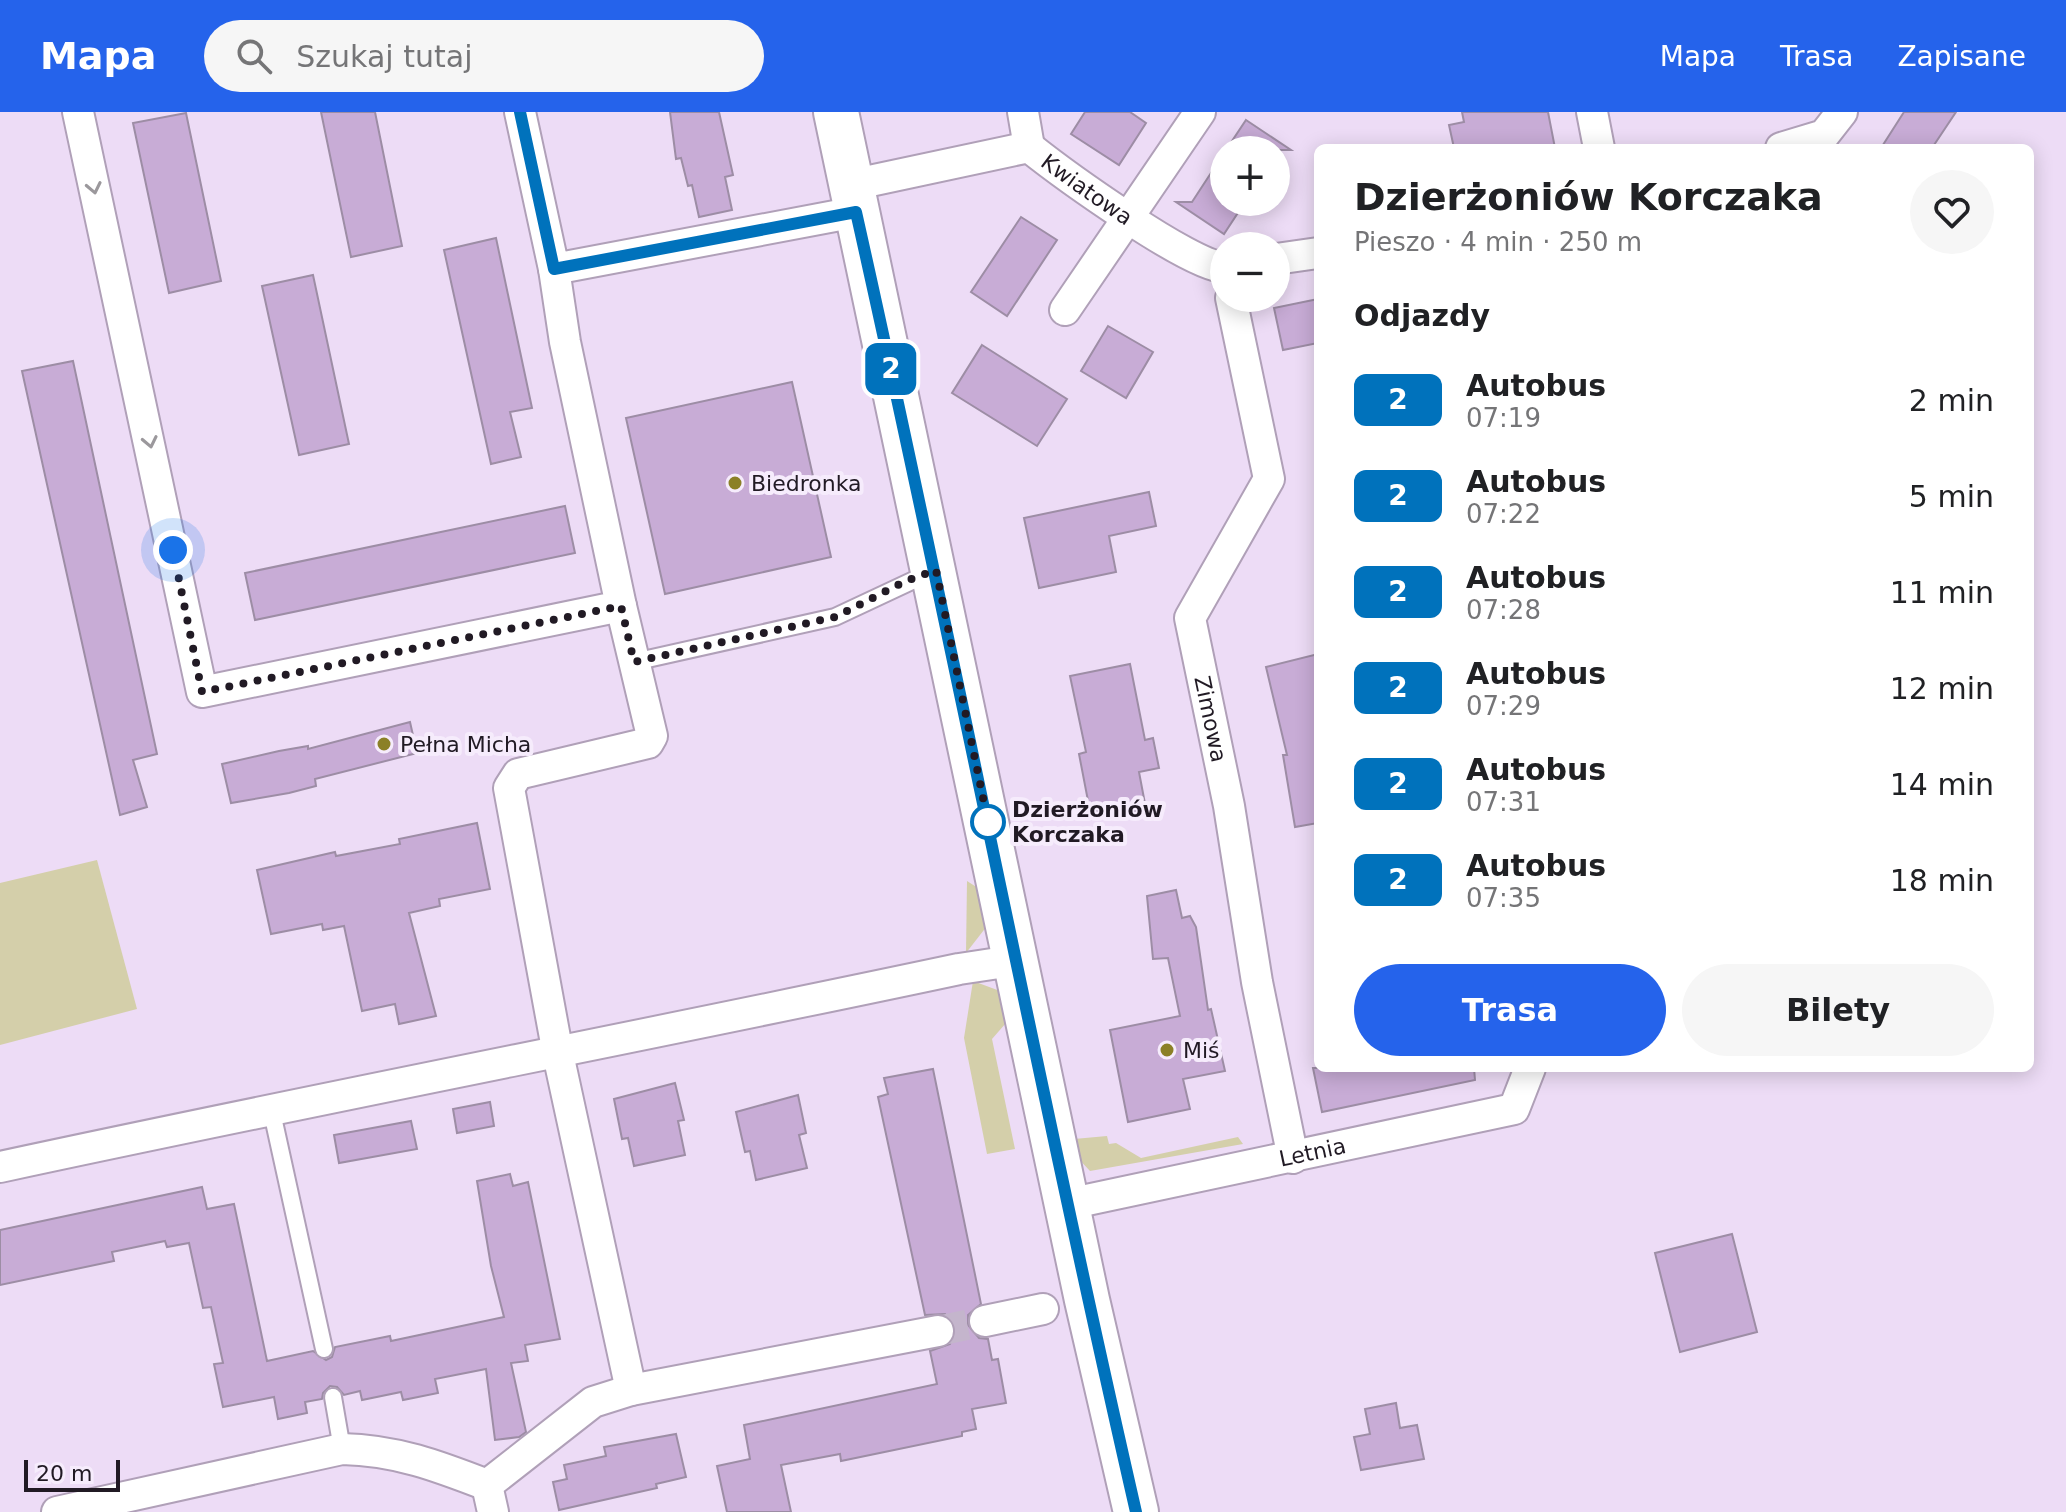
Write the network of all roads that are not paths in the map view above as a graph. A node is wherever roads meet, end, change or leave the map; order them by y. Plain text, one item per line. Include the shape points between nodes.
1 (78, 112) edge
2 (520, 112) edge
3 (836, 112) edge
4 (1023, 112) edge
5 (1200, 112) edge
6 (1592, 112) edge
7 (1842, 112) edge
8 (1598, 144) edge
9 (1794, 144) edge
10 (1029, 147) junction
11 (854, 198) junction
12 (1129, 217) junction
13 (1314, 254) edge
14 (1290, 257) edge
15 (1210, 266) edge
16 (554, 269) junction
17 (1065, 310) dead end
18 (1234, 312) edge
19 (936, 570) junction
20 (621, 606) junction
21 (634, 662) junction
22 (1018, 960) junction
23 (558, 1054) junction
24 (1528, 1072) edge
25 (271, 1108) junction
26 (1293, 1158) junction
27 (0, 1167) edge
28 (1068, 1204) junction
29 (1067, 1304) junction
30 (985, 1321) tunnel mouth
31 (938, 1331) tunnel mouth
32 (324, 1349) dead end
33 (631, 1390) junction
34 (333, 1397) dead end
35 (342, 1449) junction
36 (490, 1499) edge
37 (57, 1512) edge
38 (1136, 1512) edge

1 -> 20 street via 202,692
2 - 16 street
3 - 11 street
4 - 10 street
5 - 12 street
6 - 8 street
7 - 9 street via 1824,135
10 - 11 street, Kwiatowa
10 - 12 street, Kwiatowa via 1073,183
11 - 16 street, Kwiatowa
11 - 19 street
12 - 15 street, Kwiatowa
12 - 17 street
13 - 14 street
16 - 20 street
18 - 26 street, Zimowa via 1269,479 1190,618
19 - 21 lane via 835,617
19 - 22 street
20 - 21 street
21 - 23 street via 652,736 648,743 518,774 509,788
22 - 23 street
22 - 28 street
23 - 25 street
23 - 33 street
24 - 26 street, Letnia via 1514,1109
25 - 27 street
25 - 32 lane
26 - 28 street, Letnia
28 - 29 street
29 - 30 street
29 - 38 street
31 - 33 street
33 - 36 street via 593,1402
34 - 35 lane
35 - 36 street via 416,1458
35 - 37 street

